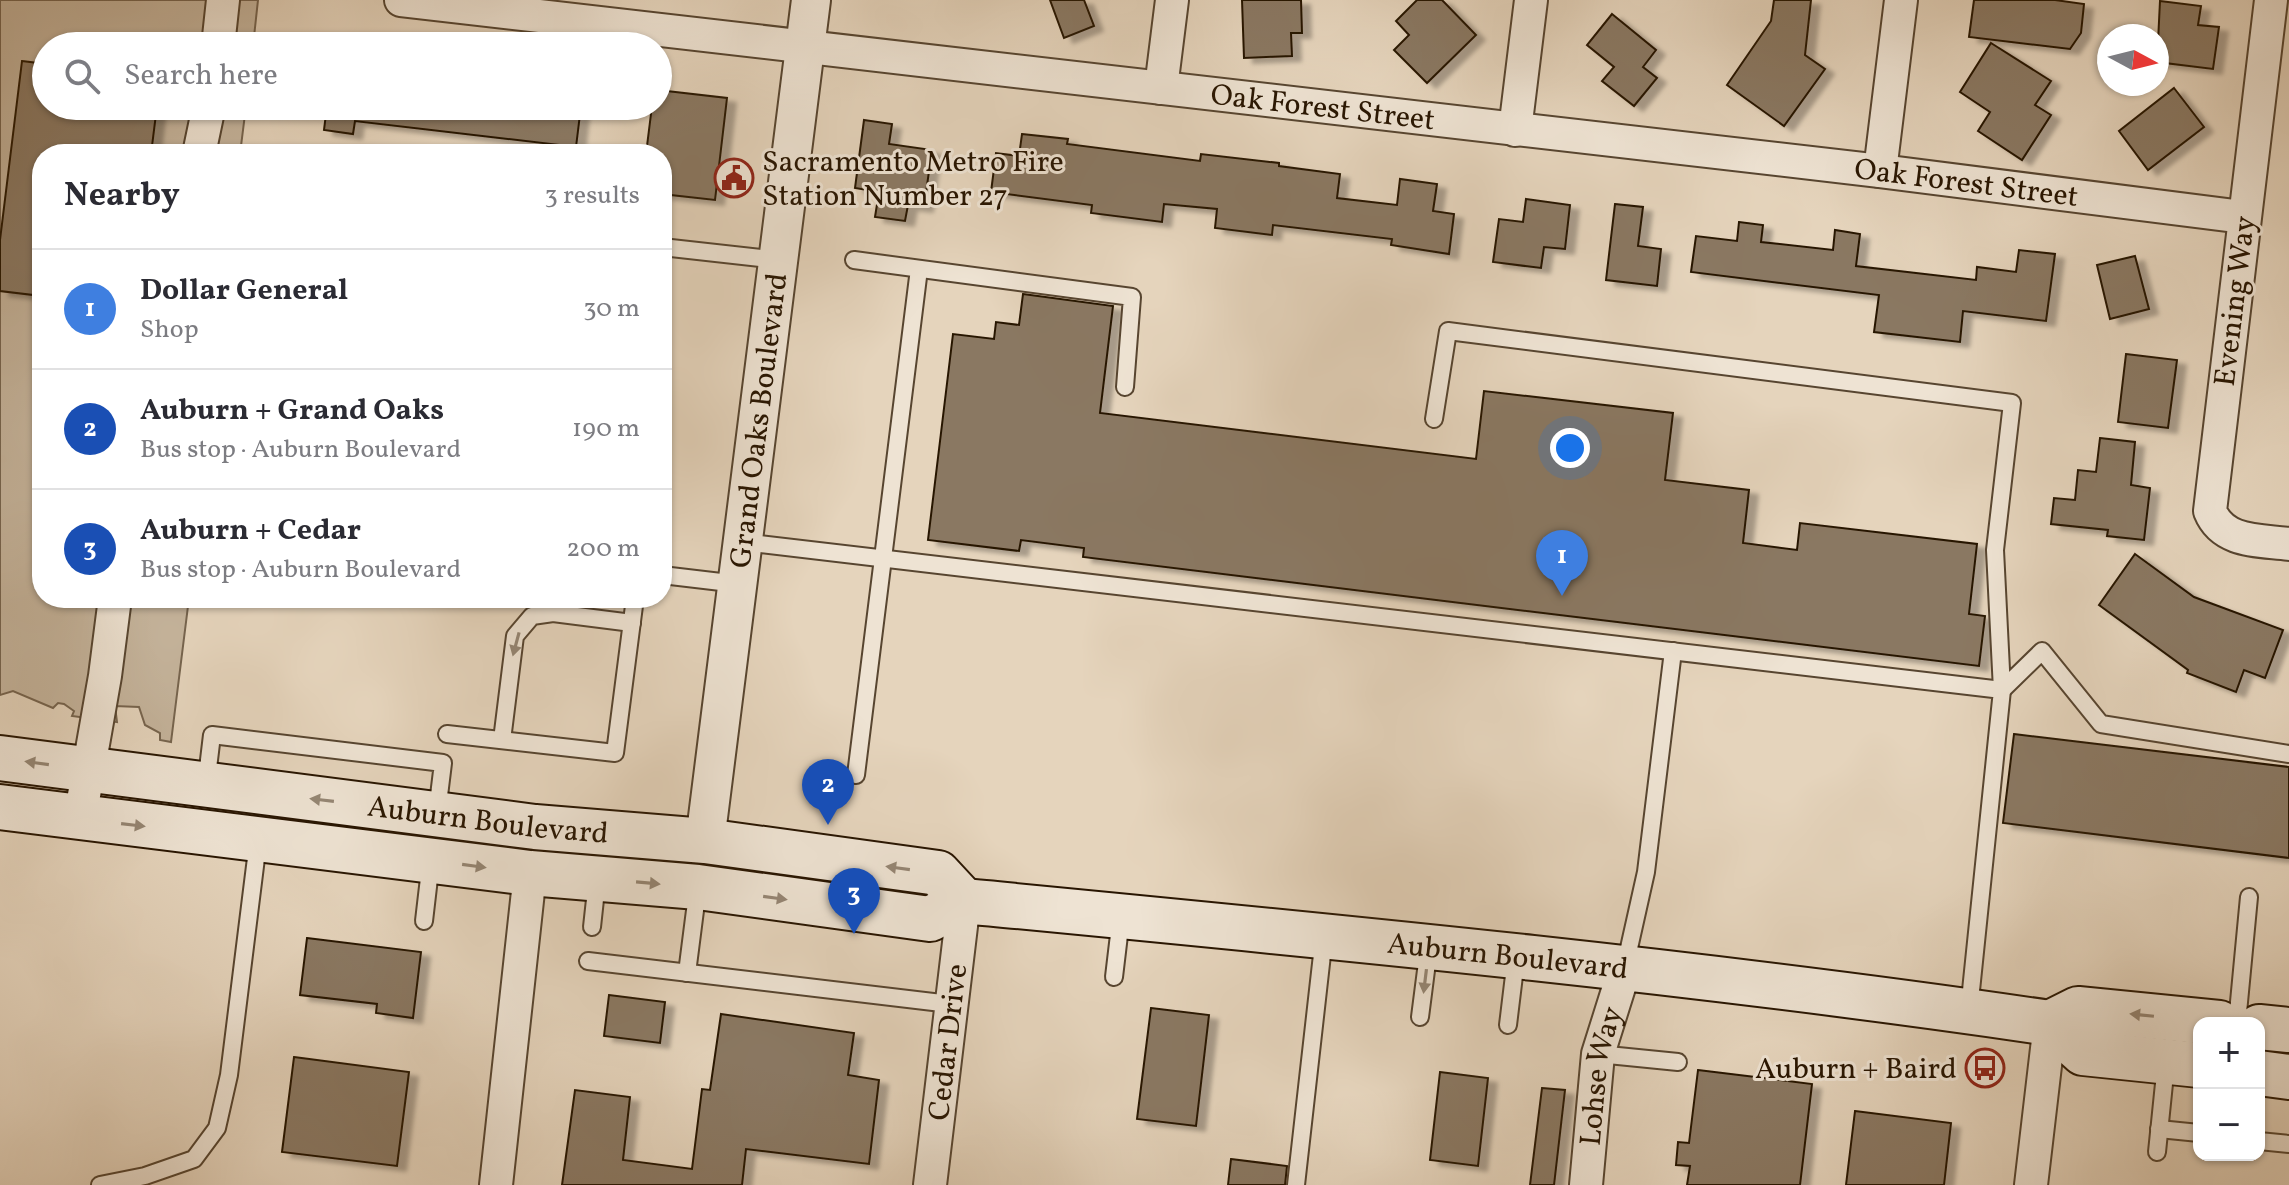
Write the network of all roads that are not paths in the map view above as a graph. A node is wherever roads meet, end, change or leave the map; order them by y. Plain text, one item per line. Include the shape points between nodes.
1 (223, 0) edge
2 (401, 0) edge
3 (811, 0) edge
4 (1172, 0) edge
5 (1531, 0) edge
6 (1901, 0) edge
7 (2271, 0) edge
8 (440, 2) edge
9 (220, 32) edge
10 (805, 49) junction
11 (1161, 88) junction
12 (206, 120) edge
13 (1515, 130) junction
14 (201, 144) edge
15 (1880, 171) junction
16 (2243, 217) junction
17 (672, 248) edge
18 (779, 260) junction
19 (854, 260) dead end
20 (919, 269) junction
21 (1125, 387) dead end
22 (1434, 419) dead end
23 (743, 542) junction
24 (2289, 544) edge
25 (885, 559) junction
26 (672, 576) edge
27 (738, 584) junction
28 (114, 608) edge
29 (634, 608) edge
30 (632, 623) junction
31 (1673, 651) junction
32 (2002, 690) junction
33 (447, 734) dead end
34 (502, 740) junction
35 (2289, 754) edge
36 (0, 758) edge
37 (87, 770) junction
38 (856, 775) dead end
39 (0, 807) edge
40 (80, 818) junction
41 (259, 840) junction
42 (431, 860) junction
43 (701, 864) junction
44 (530, 873) junction
45 (598, 879) junction
46 (2249, 897) dead end
47 (964, 901) junction
48 (1121, 916) junction
49 (424, 921) dead end
50 (592, 927) dead end
51 (1324, 936) junction
52 (1429, 946) junction
53 (1516, 956) junction
54 (588, 961) dead end
55 (1625, 968) junction
56 (687, 973) junction
57 (1114, 977) dead end
58 (950, 1004) junction
59 (1969, 1011) junction
60 (1420, 1017) dead end
61 (2238, 1017) edge
62 (2193, 1020) edge
63 (2050, 1023) junction
64 (1508, 1025) dead end
65 (2265, 1028) edge
66 (2289, 1030) edge
67 (1598, 1054) junction
68 (1678, 1062) dead end
69 (2183, 1064) edge
70 (2265, 1074) edge
71 (2289, 1077) edge
72 (2159, 1129) junction
73 (2193, 1132) edge
74 (2265, 1142) edge
75 (2289, 1144) edge
76 (2157, 1152) dead end
77 (100, 1185) edge
78 (496, 1185) edge
79 (930, 1185) edge
80 (1296, 1185) edge
81 (1586, 1185) edge
82 (2031, 1185) edge

1 - 9 street
2 - 8 street, Oak Forest Street
3 - 10 street, Grand Oaks Boulevard
4 - 11 street
5 - 13 street
6 - 15 street
7 - 16 street, Evening Way
8 - 10 street, Oak Forest Street
10 - 11 street, Oak Forest Street
10 - 18 street, Grand Oaks Boulevard
11 - 13 street, Oak Forest Street
12 - 14 street
13 - 15 street, Oak Forest Street
15 - 16 street, Oak Forest Street
16 - 24 street, Evening Way via 2210,511 2215,525 2234,537
17 - 18 lane
18 - 23 street, Grand Oaks Boulevard
19 - 20 lane
20 - 21 lane via 1132,297
20 - 25 lane
22 - 32 lane via 1448,331 2012,403 1995,550
23 - 25 lane
23 - 27 street, Grand Oaks Boulevard
25 - 31 lane
25 - 38 lane
26 - 27 lane
27 - 43 street, Grand Oaks Boulevard
28 - 37 street
29 - 30 lane
30 -> 34 lane via 553,613 532,616 515,636
30 - 34 lane via 615,753
31 - 32 lane
31 - 55 lane via 1646,872
32 - 35 lane via 2042,651 2101,724
32 - 59 lane
33 - 34 lane
37 -> 36 main road, Auburn Boulevard
37 - 40 street
37 - 43 main road, Auburn Boulevard via 535,827
39 - 40 main road, Auburn Boulevard
40 -> 41 main road, Auburn Boulevard
41 - 42 main road, Auburn Boulevard via 340,857
41 - 77 lane via 229,1075 217,1128 194,1159
42 -> 44 main road, Auburn Boulevard
42 - 49 lane
45 -> 43 main road, Auburn Boulevard
43 - 47 main road, Auburn Boulevard via 938,873
43 - 56 lane
44 - 45 main road, Auburn Boulevard
44 - 78 street
45 - 50 lane
46 - 61 lane
47 - 48 main road, Auburn Boulevard
47 - 58 street, Cedar Drive
48 - 51 main road, Auburn Boulevard
48 - 57 lane
51 - 52 main road, Auburn Boulevard
51 - 80 lane
52 - 53 main road, Auburn Boulevard
52 -> 60 lane
53 - 55 main road, Auburn Boulevard
53 - 64 lane
54 - 56 lane
55 - 59 main road, Auburn Boulevard
55 - 67 street, Lohse Way
56 - 58 lane
58 - 79 street, Cedar Drive
59 - 63 main road, Auburn Boulevard
62 -> 63 main road, Auburn Boulevard via 2078,1009
63 - 69 main road via 2083,1053
63 - 82 street
65 - 66 main road
67 - 68 lane
67 - 81 street, Lohse Way
69 - 72 lane
70 - 71 main road
72 - 73 lane
72 - 76 lane
74 - 75 lane

